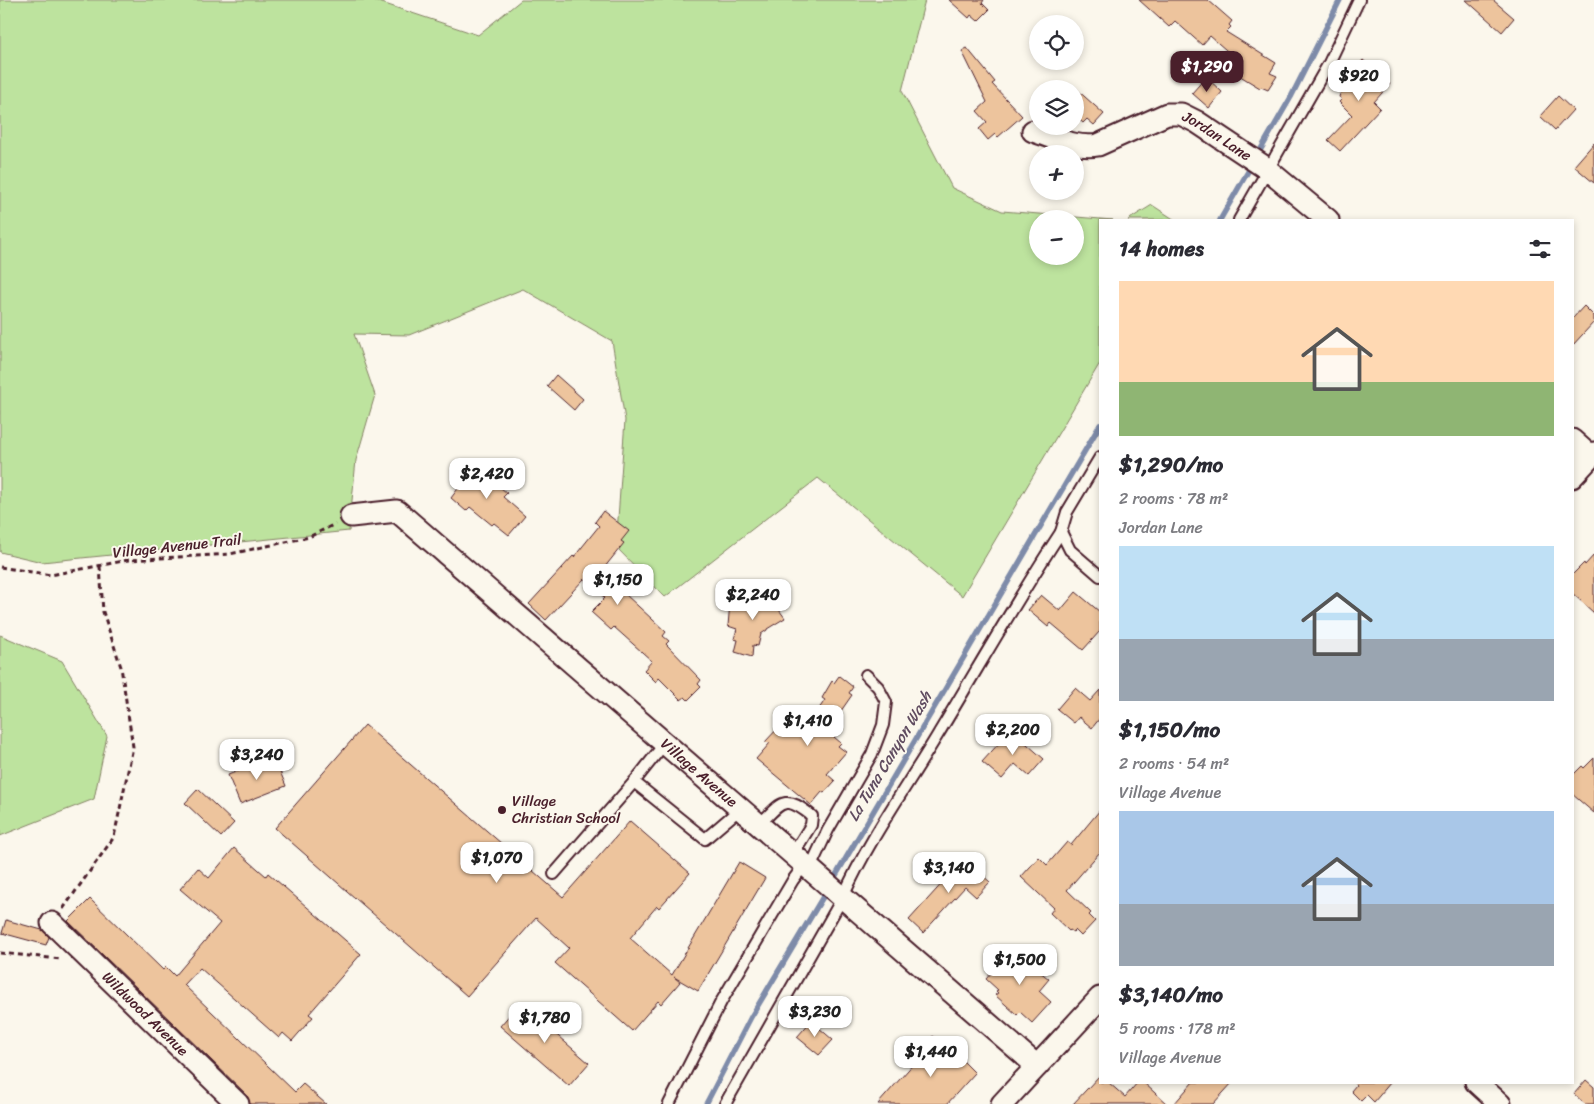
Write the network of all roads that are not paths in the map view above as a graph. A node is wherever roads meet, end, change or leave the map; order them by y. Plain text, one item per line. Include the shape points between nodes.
1 (1359, 0) edge
2 (1046, 135) edge
3 (1265, 168) junction
4 (1240, 219) edge
5 (1327, 219) edge
6 (1574, 442) edge
7 (1592, 455) edge
8 (1099, 459) edge
9 (1574, 475) edge
10 (351, 516) road end
11 (1061, 532) junction
12 (1099, 575) edge
13 (866, 675) dead end
14 (665, 743) junction
15 (634, 782) junction
16 (740, 809) junction
17 (758, 824) junction
18 (554, 874) dead end
19 (819, 876) junction
20 (52, 923) road end
21 (1099, 999) edge
22 (1036, 1066) junction
23 (1478, 1084) edge
24 (238, 1104) edge
25 (668, 1104) edge
26 (725, 1104) edge
27 (1002, 1104) edge
28 (1500, 1104) edge

1 - 3 lane via 1329,63
2 - 3 street, Jordan Lane via 1081,146 1098,145 1167,114 1181,114
3 - 4 lane
3 - 5 street, Jordan Lane
6 - 7 street
7 - 9 street
8 - 11 lane via 1068,512
10 - 14 street, Village Avenue via 397,511
11 - 12 lane via 1070,550
11 - 19 lane via 855,870
13 - 19 lane via 886,702 883,725 872,754 828,830
14 - 15 lane
14 - 16 street, Village Avenue
15 - 16 lane via 705,839
15 - 18 lane
16 - 17 street, Village Avenue
17 - 19 street, Village Avenue
17 - 19 lane via 780,804 790,802 812,816
19 - 22 street, Village Avenue
19 - 25 lane via 793,880 721,1002
19 - 26 lane
20 - 24 street, Wildwood Avenue
21 - 22 street
22 - 27 street
23 - 28 street

